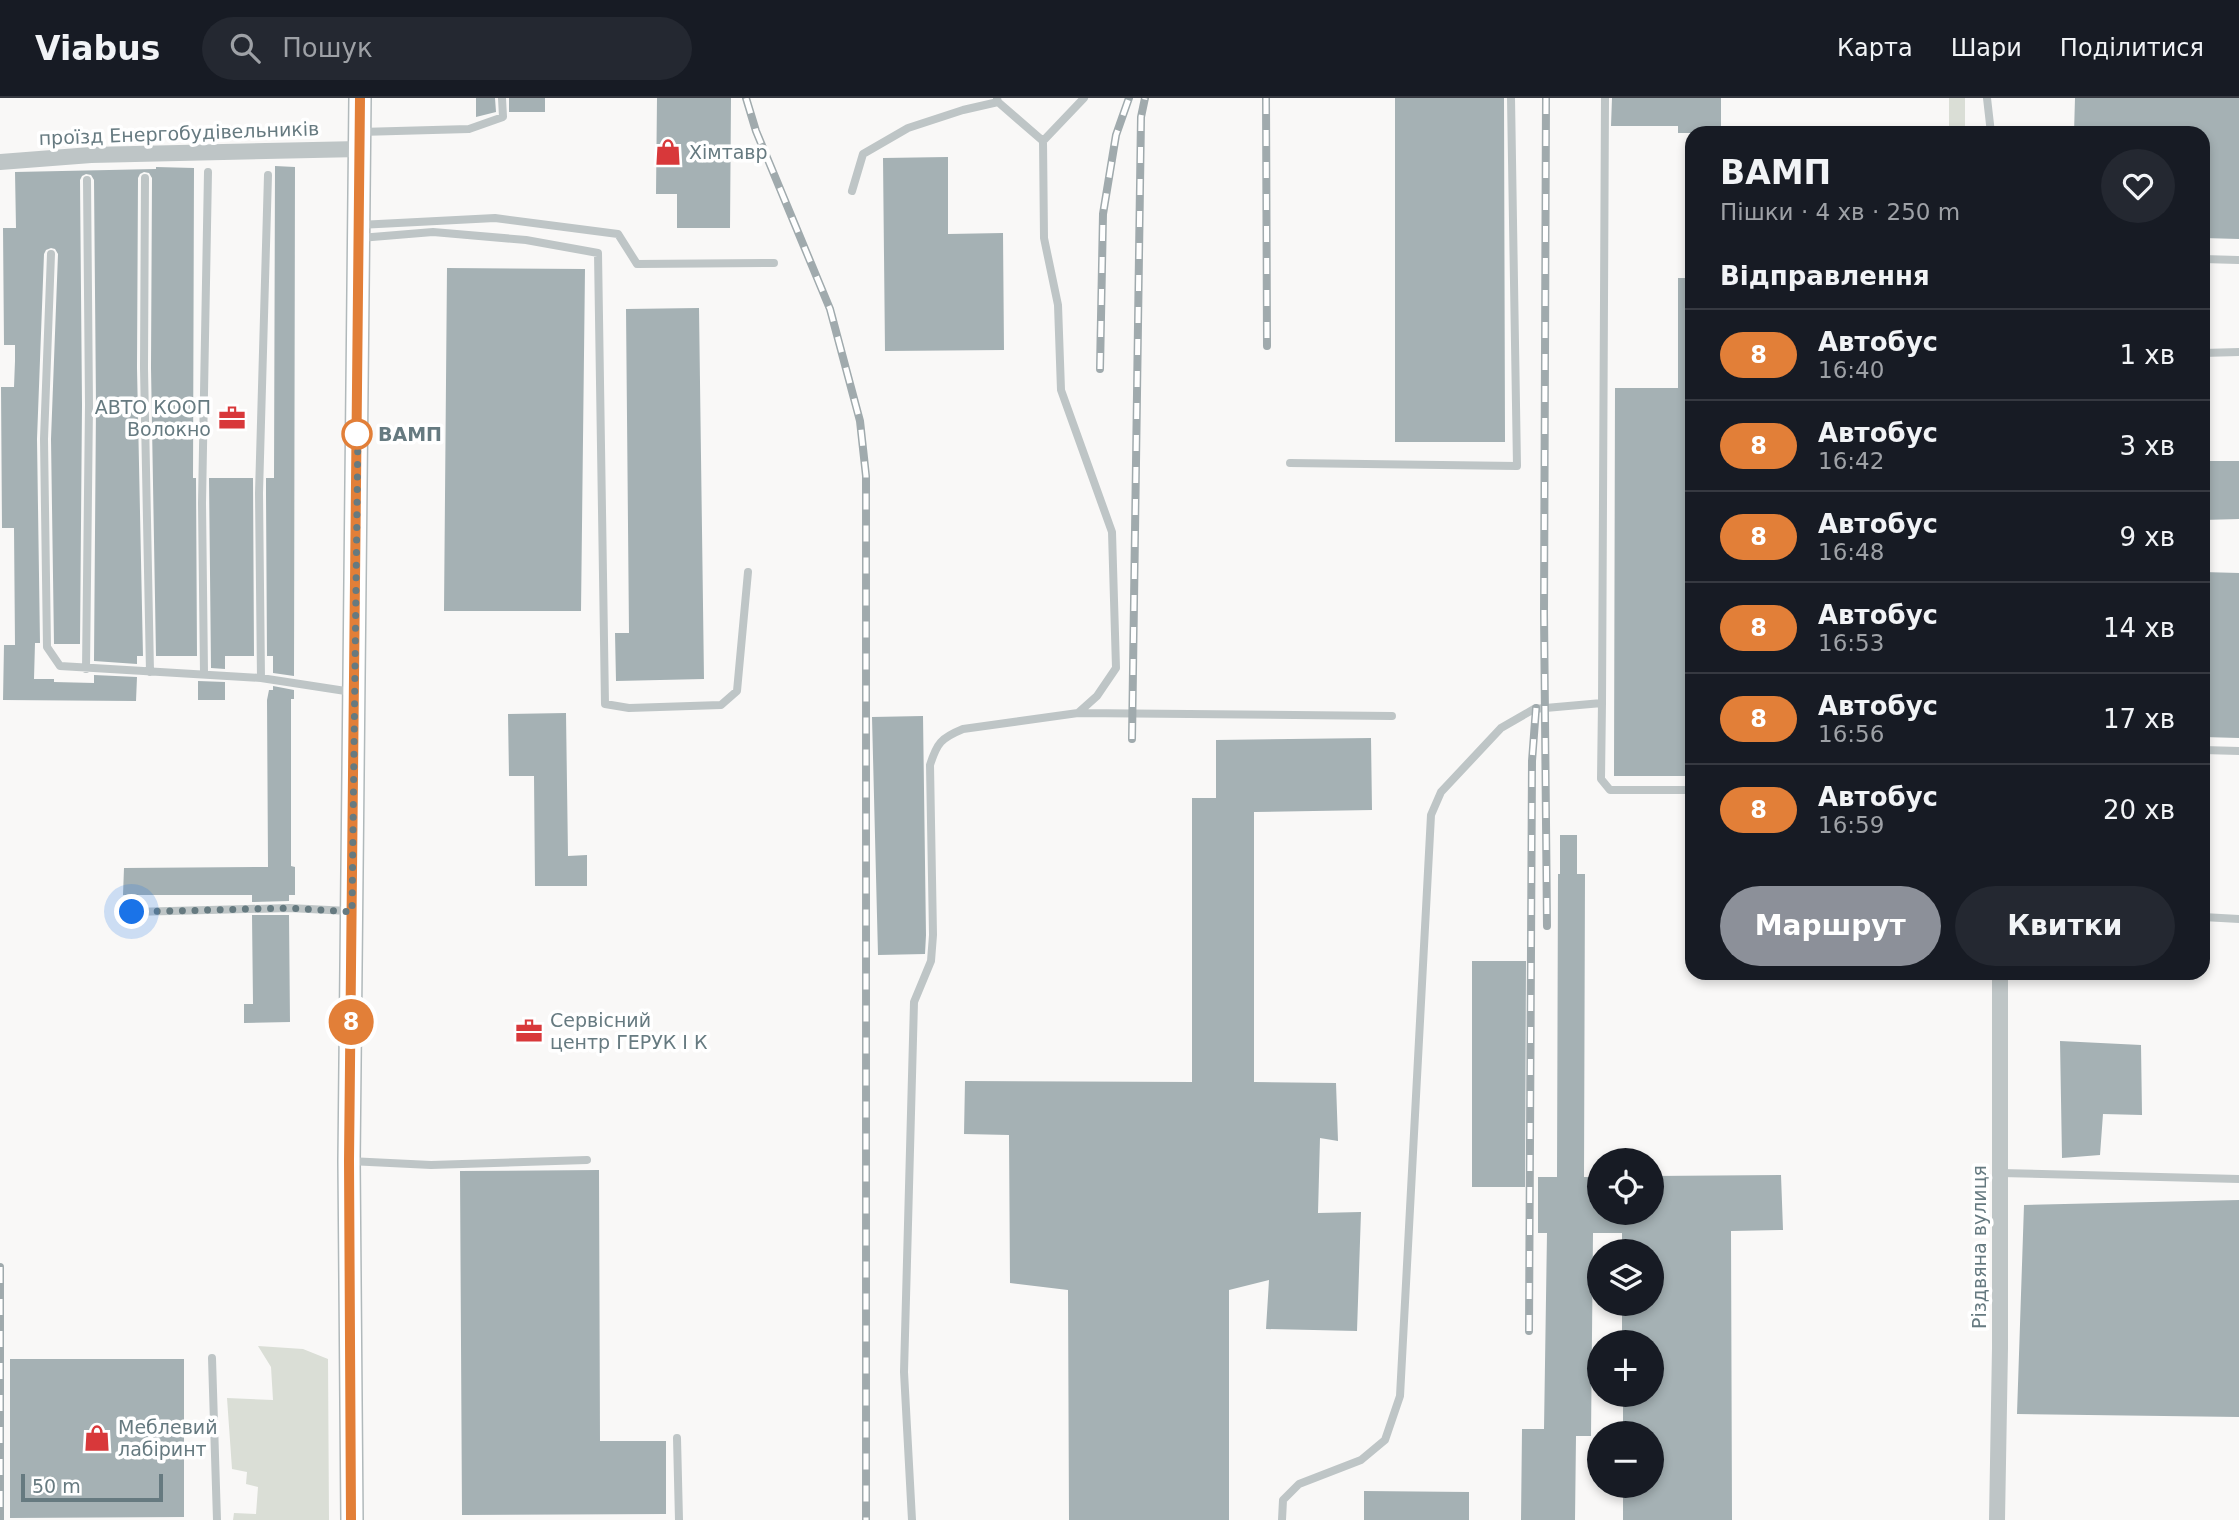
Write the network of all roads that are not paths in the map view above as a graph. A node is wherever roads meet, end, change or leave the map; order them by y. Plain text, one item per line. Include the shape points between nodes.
1 (360, 98) edge
2 (502, 98) edge
3 (1084, 98) edge
4 (1511, 98) edge
5 (1605, 98) edge
6 (1987, 98) edge
7 (998, 100) edge
8 (1990, 126) edge
9 (360, 140) junction
10 (1043, 141) junction
11 (0, 162) edge
12 (208, 172) dead end
13 (268, 175) dead end
14 (145, 178) dead end
15 (88, 180) dead end
16 (852, 191) dead end
17 (359, 232) junction
18 (51, 254) dead end
19 (2210, 259) edge
20 (2238, 260) edge
21 (774, 262) dead end
22 (2210, 352) edge
23 (2239, 352) edge
24 (1290, 463) dead end
25 (748, 572) dead end
26 (86, 669) junction
27 (150, 672) junction
28 (204, 673) junction
29 (261, 678) junction
30 (355, 693) junction
31 (1602, 703) junction
32 (1078, 713) junction
33 (1392, 716) dead end
34 (2210, 750) edge
35 (2239, 751) edge
36 (1685, 790) edge
37 (132, 912) dead end
38 (352, 912) junction
39 (2210, 917) edge
40 (2239, 919) edge
41 (2000, 980) edge
42 (587, 1160) dead end
43 (349, 1161) junction
44 (2000, 1173) junction
45 (2239, 1180) edge
46 (212, 1358) dead end
47 (677, 1438) dead end
48 (217, 1520) edge
49 (352, 1520) edge
50 (679, 1520) edge
51 (912, 1520) edge
52 (1282, 1520) edge
53 (1997, 1520) edge

1 - 9 main road
2 - 9 lane via 503,117 469,128
3 - 10 lane
4 - 24 lane via 1517,466
5 - 31 lane
6 - 8 lane
7 - 10 lane
7 - 16 lane via 908,128 863,154
9 - 11 street, проїзд Енергобудівельників
9 - 17 main road
10 - 32 lane via 1044,238 1058,305 1061,390 1112,532 1116,668 1097,696
12 - 28 lane
13 - 29 lane via 259,493
14 - 27 lane
15 - 26 lane
17 - 21 lane via 495,218 618,234 637,264
17 - 25 lane via 526,240 598,253 604,704 629,708 720,705 737,691
17 - 30 main road
18 - 26 lane via 44,439 47,648 61,666
19 - 20 lane
22 - 23 lane
26 - 27 lane
27 - 28 lane
28 - 29 lane
29 - 30 lane
30 - 38 main road
31 - 36 lane via 1601,779 1610,790
31 - 52 lane via 1534,709 1501,728 1441,793 1431,815 1400,1396 1385,1440 1361,1460 1299,1484 1283,1500
32 - 33 lane
32 - 51 lane via 963,729 936,746 930,765 933,935 931,961 914,1002 904,1372
34 - 35 lane
37 - 38 lane via 289,908
38 - 43 main road
39 - 40 lane
41 - 44 street, Різдвяна вулиця
42 - 43 lane via 431,1165
43 - 49 main road
44 - 45 lane
44 - 53 street, Різдвяна вулиця
46 - 48 lane
47 - 50 lane

